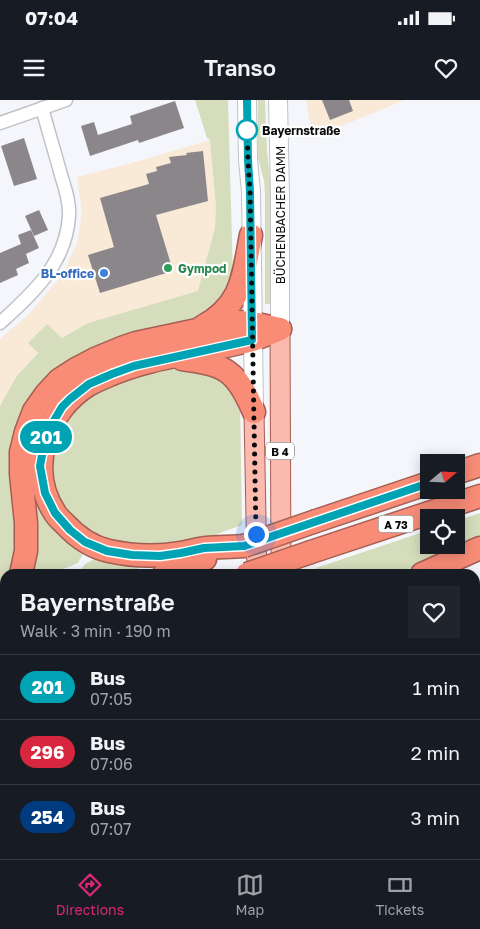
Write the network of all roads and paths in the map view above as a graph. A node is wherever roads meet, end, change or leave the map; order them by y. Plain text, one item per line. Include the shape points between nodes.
1 (66, 100) edge
2 (248, 100) edge
3 (278, 100) edge
4 (42, 108) junction
5 (0, 123) edge
6 (251, 235) junction
7 (0, 323) edge
8 (280, 329) junction
9 (197, 330) junction
10 (252, 331) junction
11 (172, 357) junction
12 (254, 412) junction
13 (480, 465) edge
14 (465, 470) edge
15 (420, 486) edge
16 (480, 496) edge
17 (244, 546) junction
18 (480, 548) edge
19 (22, 569) edge
20 (178, 569) edge
21 (257, 569) edge
22 (262, 569) edge
23 (281, 569) edge
24 (433, 569) edge

1 - 4 street
2 - 6 main road
3 - 8 main road, BÜCHENBACHER DAMM
4 - 5 street
4 - 7 street via 70,216 62,251 54,267
6 - 9 highway via 241,284 235,296 220,315
6 - 10 main road
8 - 10 highway
8 - 23 main road, B 4
9 - 10 highway via 238,322
9 - 19 highway via 124,347 94,359 58,380 46,394 34,411 21,452 26,523
10 - 11 highway
10 - 12 main road
11 - 12 highway via 212,364 226,370 241,384
11 - 17 highway via 112,374 89,384 70,399 55,418 45,440 40,466 45,493 55,513 70,530 85,542 107,551 160,556 204,548
12 - 21 main road, B 4
13 - 14 highway
15 - 17 highway, A 73, bridge
16 - 22 highway, A 73, bridge
17 - 20 highway, A 73
18 - 24 highway

